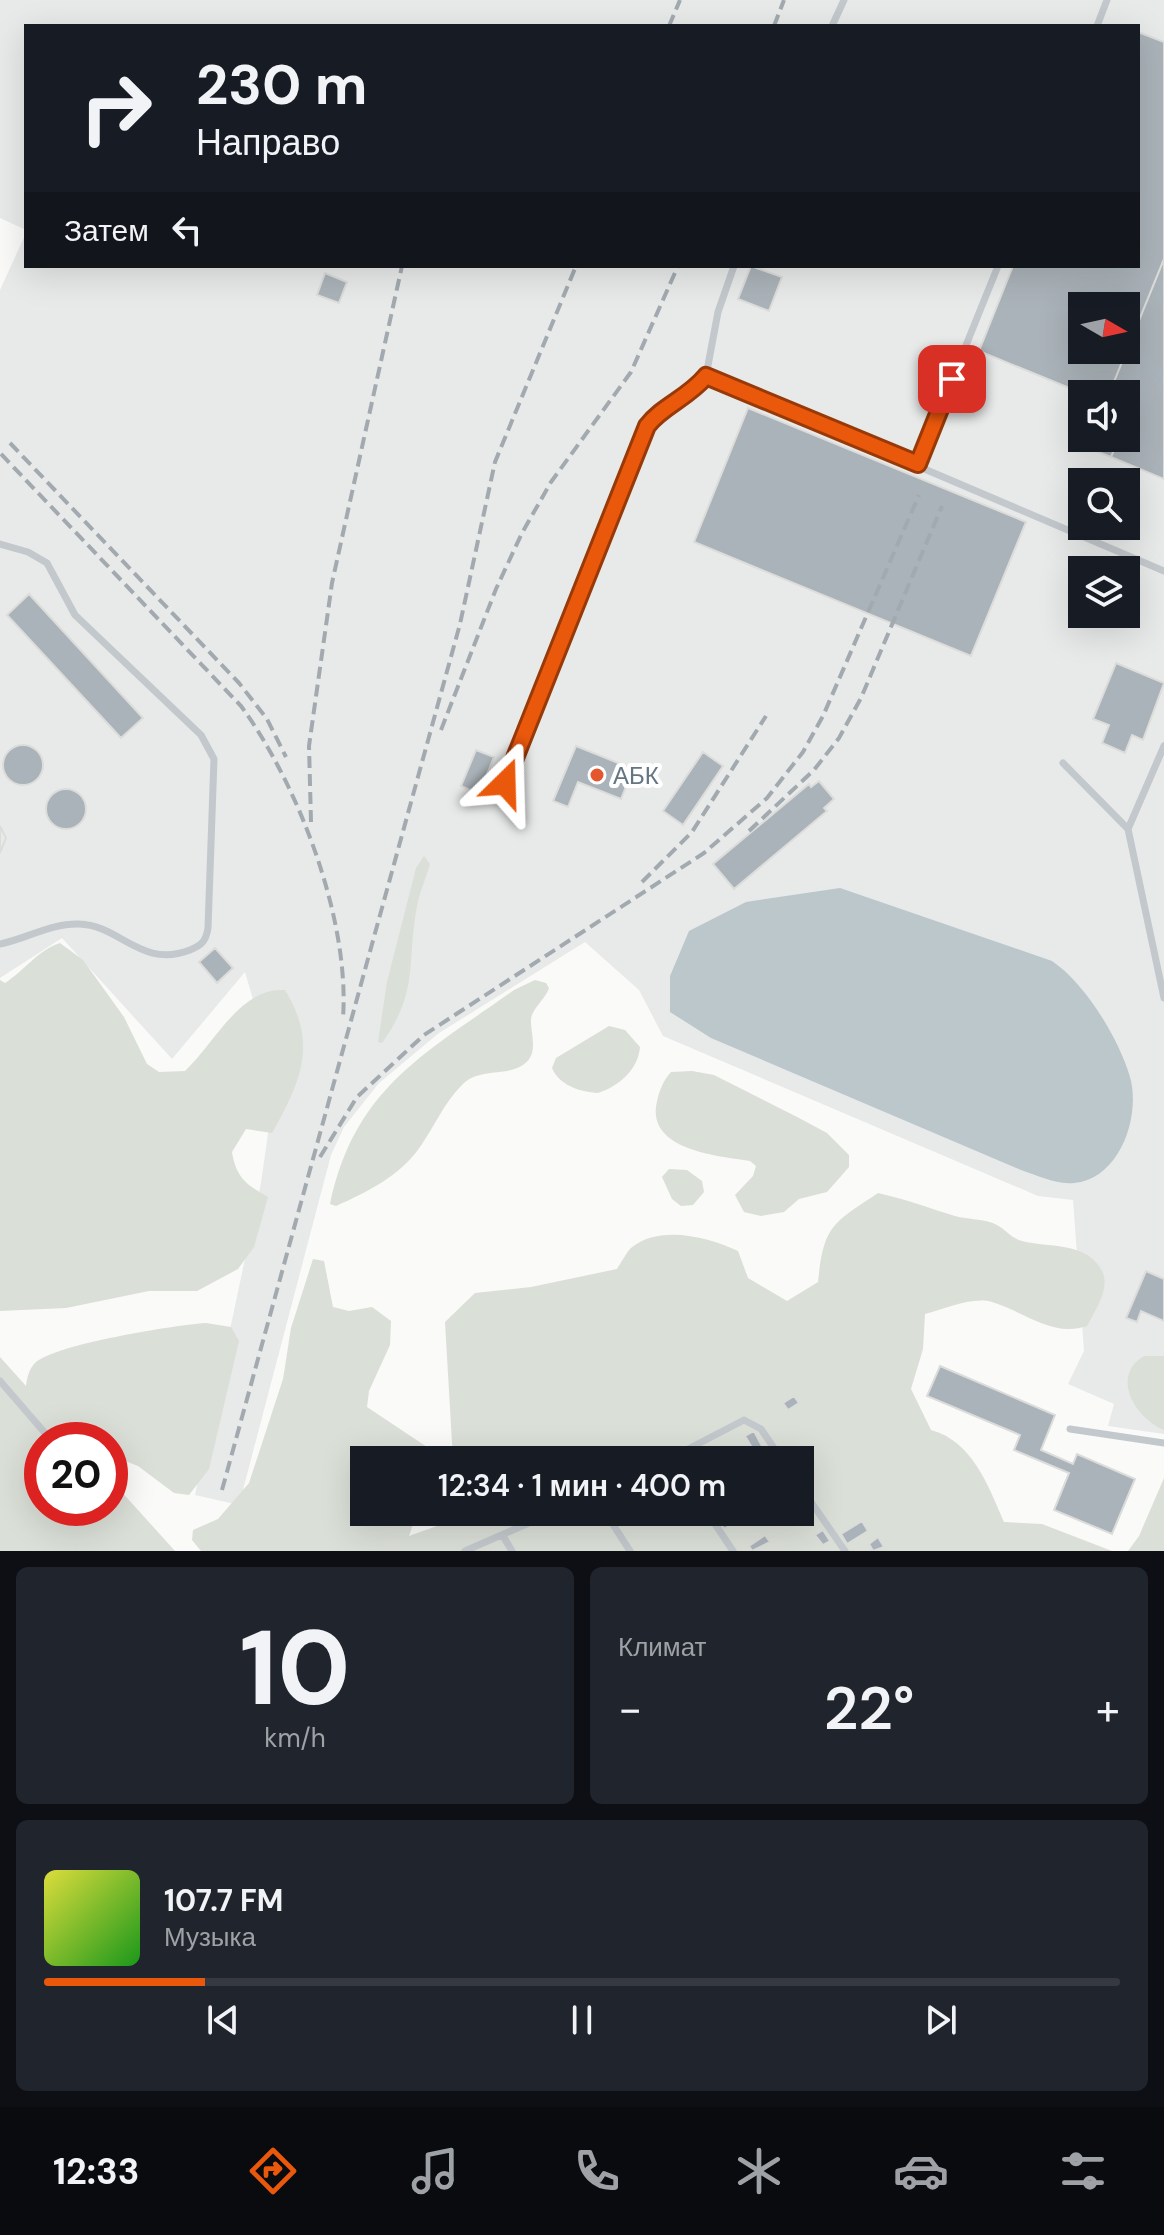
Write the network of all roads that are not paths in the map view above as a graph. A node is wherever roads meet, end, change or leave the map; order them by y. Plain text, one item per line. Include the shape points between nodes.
1 (844, 0) edge
2 (1107, 0) edge
3 (833, 24) edge
4 (1098, 24) edge
5 (733, 268) edge
6 (997, 268) edge
7 (706, 376) junction
8 (918, 464) junction
9 (0, 544) edge
10 (1164, 571) edge
11 (1164, 746) edge
12 (1063, 763) dead end
13 (505, 783) dead end
14 (1128, 829) junction
15 (0, 944) edge
16 (1164, 998) edge
17 (0, 1381) edge
18 (35, 1422) edge
19 (1070, 1429) dead end
20 (1164, 1443) edge
21 (695, 1446) edge
22 (773, 1446) edge
23 (814, 1506) edge
24 (524, 1526) edge
25 (614, 1526) edge
26 (716, 1526) edge
27 (503, 1536) junction
28 (465, 1551) edge
29 (512, 1551) edge
30 (630, 1551) edge
31 (733, 1551) edge
32 (845, 1551) edge

1 - 3 lane
2 - 4 lane
5 - 7 lane via 718,312
6 - 8 lane
7 - 8 lane
7 - 13 lane via 647,426
8 - 10 lane
9 - 15 lane via 47,563 75,615 201,735 214,759 207,939 174,955 146,953 93,926 77,924
11 - 14 lane
12 - 14 lane
14 - 16 lane
17 - 18 lane
19 - 20 lane
21 - 22 lane via 744,1420 761,1429
23 - 32 lane
24 - 27 lane
25 - 30 lane
26 - 31 lane
27 - 28 lane
27 - 29 lane

